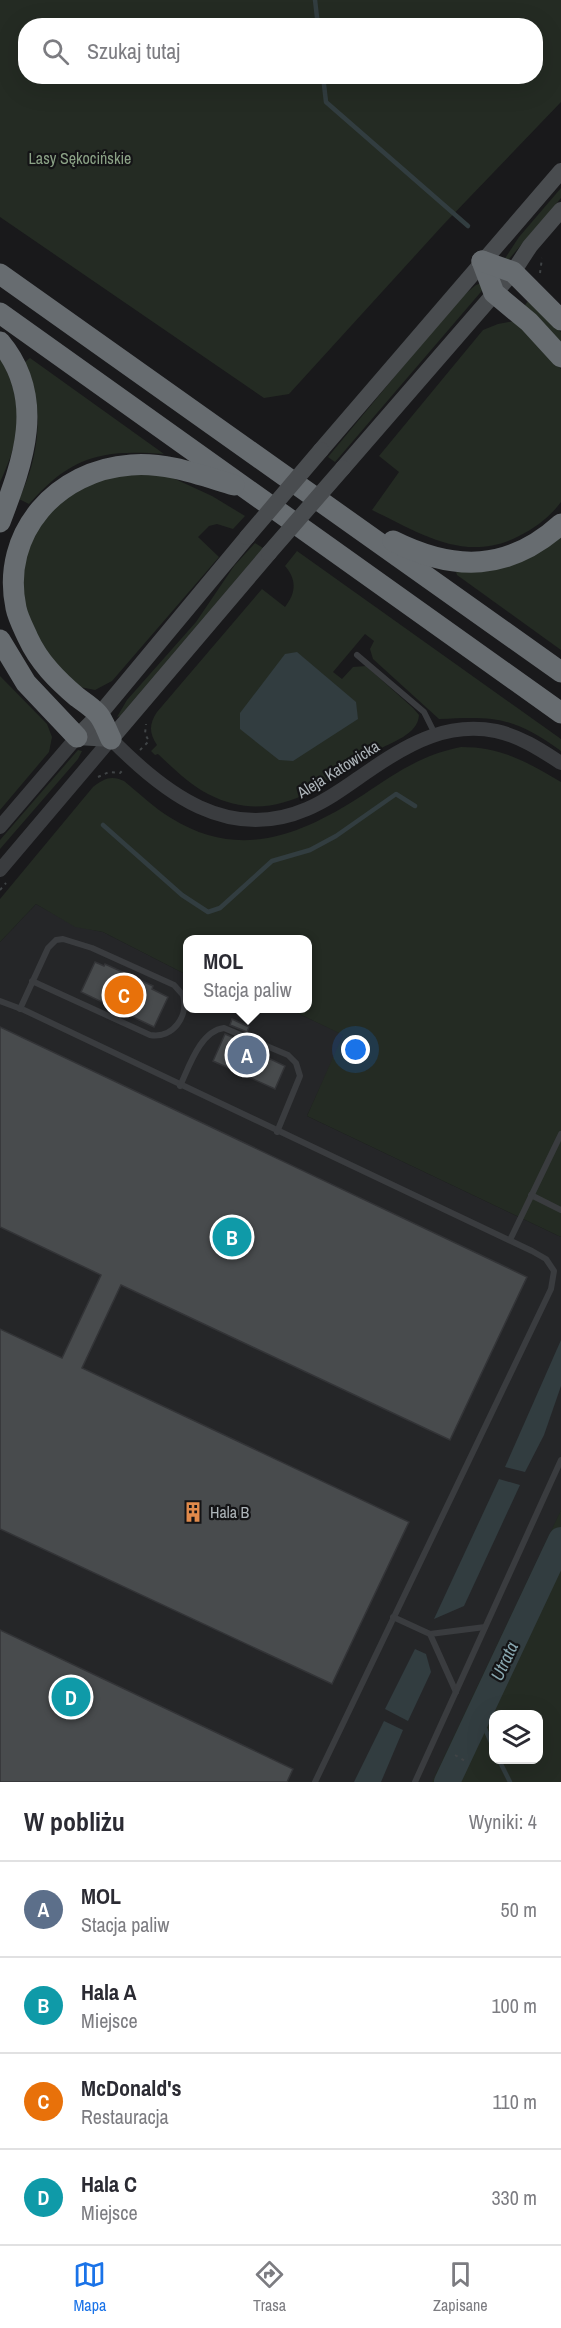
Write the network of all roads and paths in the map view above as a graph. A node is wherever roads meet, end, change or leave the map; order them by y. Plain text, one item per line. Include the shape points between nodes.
1 (561, 171) edge
2 (561, 210) edge
3 (543, 252) dead end
4 (482, 261) junction
5 (513, 272) junction
6 (0, 274) edge
7 (538, 277) dead end
8 (494, 293) junction
9 (0, 313) edge
10 (561, 320) edge
11 (0, 342) edge
12 (561, 357) edge
13 (249, 489) junction
14 (339, 514) junction
15 (0, 522) edge
16 (561, 524) edge
17 (0, 640) edge
18 (357, 655) dead end
19 (561, 672) edge
20 (561, 713) edge
21 (99, 714) junction
22 (435, 734) junction
23 (77, 737) junction
24 (111, 738) junction
25 (561, 763) edge
26 (0, 827) edge
27 (0, 870) edge
28 (32, 981) junction
29 (183, 994) edge
30 (0, 1001) edge
31 (20, 1009) junction
32 (183, 1010) edge
33 (180, 1086) junction
34 (278, 1132) junction
35 (561, 1134) edge
36 (531, 1195) junction
37 (561, 1210) edge
38 (510, 1240) junction
39 (561, 1460) edge
40 (393, 1617) junction
41 (485, 1627) junction
42 (430, 1634) junction
43 (456, 1692) junction
44 (454, 1755) dead end
45 (465, 1761) dead end
46 (315, 1782) edge
47 (415, 1782) edge

1 - 4 main road
2 - 5 main road
3 - 7 path
4 - 5 highway
4 - 8 highway
4 - 21 main road, bridge
5 - 8 main road
5 - 10 highway
6 - 14 highway
8 - 12 highway via 529,322
8 - 24 main road, bridge
9 - 13 highway
11 - 15 highway via 18,369 27,403 26,442
13 - 20 highway
13 - 21 highway via 173,467 133,464 99,470 74,481 38,510 15,555 16,609 45,667
14 - 16 highway via 416,553 460,562 492,560 519,552 543,540
14 - 19 highway
17 - 23 highway via 26,683
18 - 22 lane via 424,712
21 - 23 main road
21 - 24 highway
22 - 24 street, Aleja Katowicka via 399,750 315,805 293,814 254,820 217,815 184,800 144,770
22 - 25 street, Aleja Katowicka via 466,729 498,731 527,742
23 - 24 main road
23 - 26 street
24 - 27 street
28 - 29 lane via 50,945 67,939 174,985
28 - 31 lane
28 - 32 lane via 150,1035 173,1031
30 - 31 lane
31 - 33 lane
33 - 34 lane
33 - 34 lane via 201,1044 217,1029 224,1028 288,1055 300,1076
34 - 38 lane
35 - 36 lane
36 - 37 lane
36 - 38 lane
38 - 40 lane via 546,1259 554,1271 551,1289
39 - 41 lane
40 - 42 lane
40 - 46 lane
41 - 42 lane
41 - 43 lane
42 - 43 lane
43 - 47 lane
44 - 45 path

